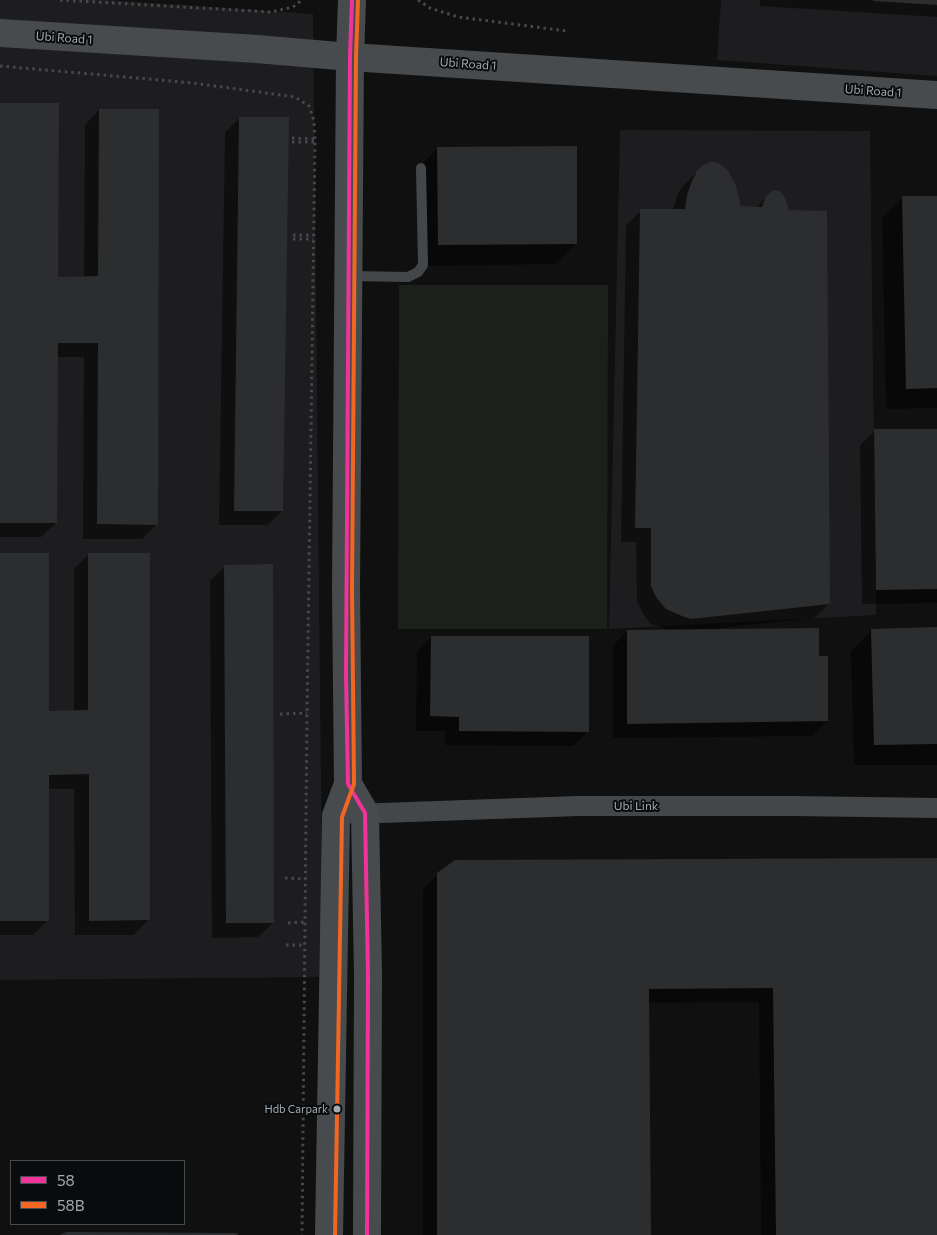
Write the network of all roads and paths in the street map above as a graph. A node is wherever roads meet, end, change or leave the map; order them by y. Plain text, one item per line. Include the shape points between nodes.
1 (60, 0) edge
2 (302, 0) edge
3 (352, 0) edge
4 (418, 0) edge
5 (567, 31) dead end
6 (0, 34) edge
7 (350, 57) junction
8 (0, 66) edge
9 (937, 95) edge
10 (292, 140) dead end
11 (315, 141) junction
12 (421, 168) dead end
13 (293, 237) dead end
14 (313, 237) junction
15 (349, 276) junction
16 (307, 713) junction
17 (280, 714) dead end
18 (348, 784) junction
19 (937, 808) edge
20 (365, 813) junction
21 (336, 816) junction
22 (285, 878) dead end
23 (305, 879) junction
24 (305, 922) junction
25 (288, 923) dead end
26 (305, 945) junction
27 (286, 946) dead end
28 (302, 1235) edge
29 (329, 1235) edge
30 (367, 1235) edge

1 - 2 path via 271,12 292,7
3 - 7 street
4 - 5 path via 430,8 458,17
6 - 7 street, Ubi Road 1 via 257,48
7 - 9 street, Ubi Road 1
7 - 15 street
8 - 11 path via 193,83 295,97 309,106
10 - 11 path
11 - 14 path
12 - 15 lane via 423,264 418,272 408,277
13 - 14 path
14 - 16 path
15 - 18 street
16 - 17 path
16 - 23 path
18 - 20 street
18 - 21 street
19 - 20 street, Ubi Link via 578,806
20 - 21 street, Ubi Link
20 - 30 street
21 - 29 street
22 - 23 path
23 - 24 path
24 - 25 path
24 - 26 path
26 - 27 path
26 - 28 path

